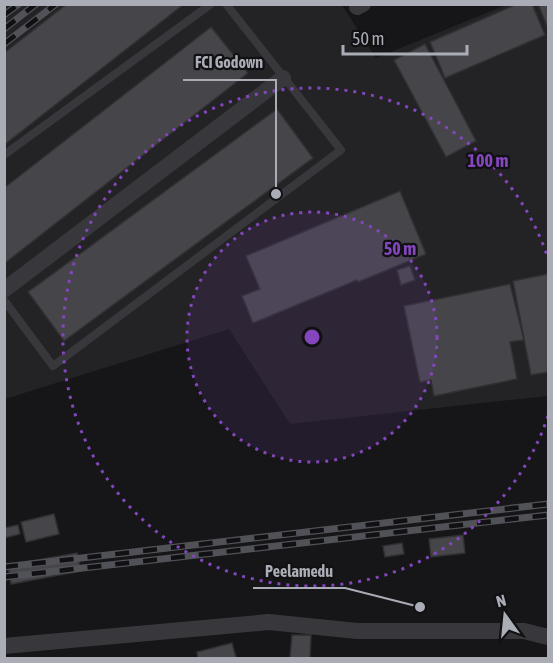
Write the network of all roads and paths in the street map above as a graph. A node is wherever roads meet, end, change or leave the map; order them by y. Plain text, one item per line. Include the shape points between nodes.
1 (211, 4) edge
2 (226, 4) edge
3 (283, 78) junction
4 (4, 155) edge
5 (4, 290) edge
6 (4, 300) edge
7 (549, 637) edge
8 (4, 646) edge

1 - 4 lane
2 - 3 lane
3 - 5 street
3 - 6 lane via 341,150 53,366
7 - 8 street via 524,631 357,631 269,622

